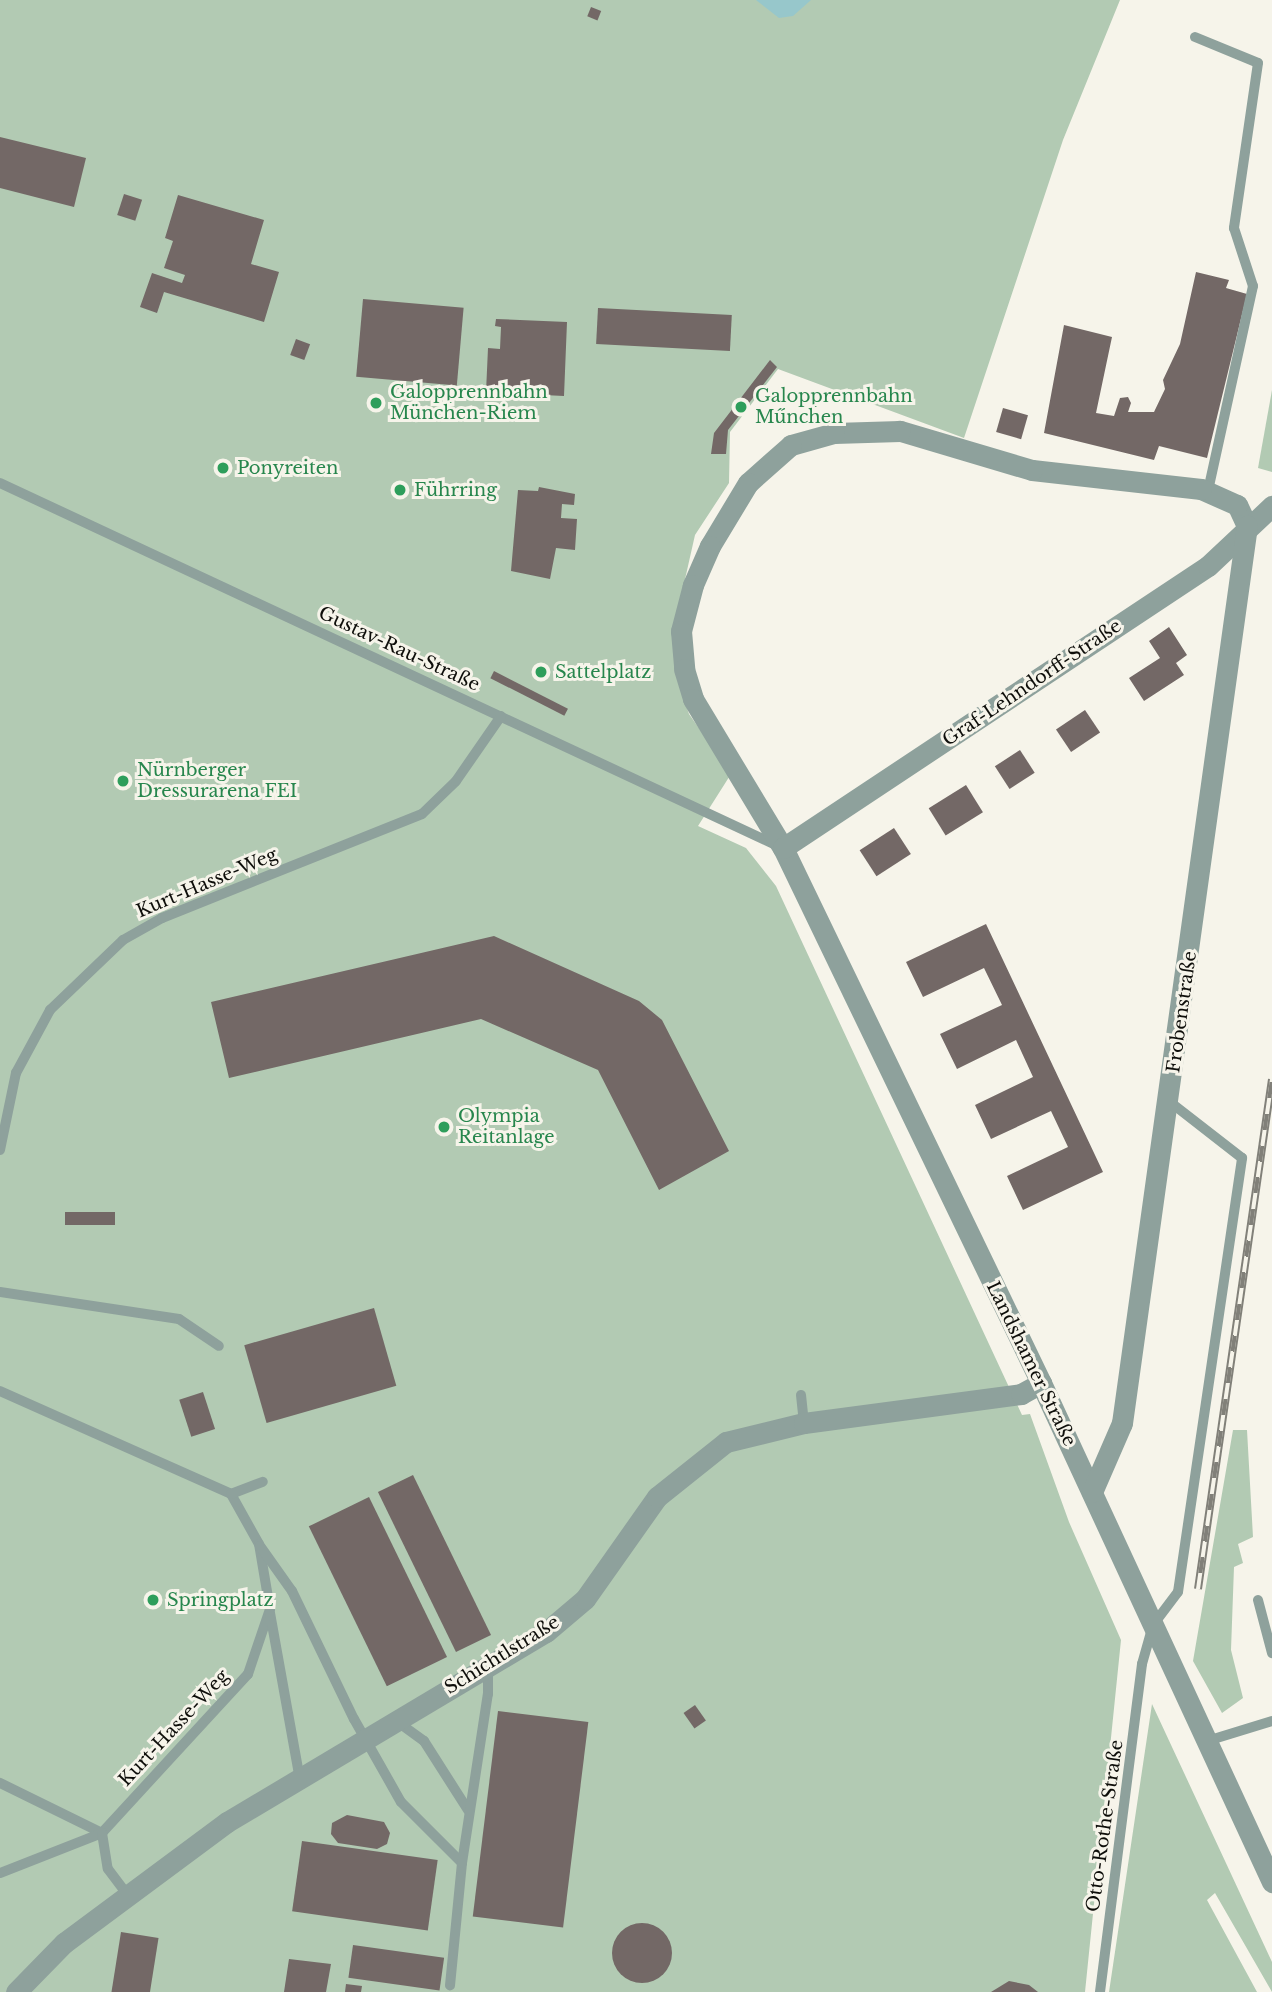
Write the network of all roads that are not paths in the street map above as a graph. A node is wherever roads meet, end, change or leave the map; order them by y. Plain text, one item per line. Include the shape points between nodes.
1 (1195, 37) dead end
2 (0, 483) edge
3 (1204, 490) junction
4 (1272, 506) edge
5 (1247, 526) junction
6 (501, 716) junction
7 (783, 848) junction
8 (1170, 1101) junction
9 (0, 1150) edge
10 (0, 1292) edge
11 (219, 1346) dead end
12 (1041, 1383) junction
13 (0, 1391) edge
14 (801, 1395) dead end
15 (804, 1423) junction
16 (263, 1482) dead end
17 (1092, 1492) junction
18 (231, 1494) junction
19 (259, 1544) junction
20 (1258, 1601) dead end
21 (270, 1609) junction
22 (1153, 1625) junction
23 (1272, 1653) edge
24 (488, 1666) junction
25 (395, 1720) junction
26 (1272, 1721) edge
27 (1207, 1741) junction
28 (300, 1779) junction
29 (0, 1783) edge
30 (468, 1810) junction
31 (102, 1833) junction
32 (462, 1863) junction
33 (0, 1873) edge
34 (1272, 1882) edge
35 (127, 1894) junction
36 (450, 1985) dead end
37 (16, 1992) edge
38 (1100, 1992) edge

1 - 3 lane via 1258,63 1234,228 1253,286
2 - 6 lane, Gustav-Rau-Straße
3 - 5 street via 1237,505
3 - 7 street, Landshamer Straße via 1032,470 900,432 834,433 791,445 747,483 710,546 681,631 684,669 693,699
4 - 5 street, Graf-Lehndorff-Straße
5 - 7 street, Graf-Lehndorff-Straße via 1208,566
5 - 8 street, Frobenstraße
6 - 7 lane, Gustav-Rau-Straße
6 - 9 lane, Kurt-Hasse-Weg via 456,781 422,814 162,918 124,940 50,1010 16,1073
7 - 12 street, Landshamer Straße
8 - 17 street, Frobenstraße via 1122,1423
8 - 22 lane via 1242,1158 1178,1592
10 - 11 lane via 179,1319
12 - 15 street, Schichtlstraße via 1021,1394
12 - 17 street, Landshamer Straße
13 - 18 lane
14 - 15 lane
15 - 24 street, Schichtlstraße via 726,1442 692,1465 657,1497 585,1600 547,1632
16 - 18 lane
17 - 22 street, Landshamer Straße
18 - 19 lane, Kurt-Hasse-Weg
19 - 21 lane, Kurt-Hasse-Weg
19 - 32 lane via 292,1591 373,1756 401,1802
20 - 23 lane
21 - 28 lane
21 - 31 lane, Kurt-Hasse-Weg via 248,1674
22 - 27 street, Landshamer Straße
22 - 38 lane, Otto-Rothe-Straße via 1142,1664
24 - 25 street, Schichtlstraße
24 - 30 lane via 488,1694
25 - 28 street, Schichtlstraße
25 - 30 lane via 424,1741
26 - 27 lane
27 - 34 street, Landshamer Straße
28 - 35 street, Schichtlstraße via 227,1822
29 - 31 lane
30 - 32 lane
31 - 33 lane
31 - 35 lane via 108,1868
32 - 36 lane
35 - 37 street, Schichtlstraße via 64,1943

